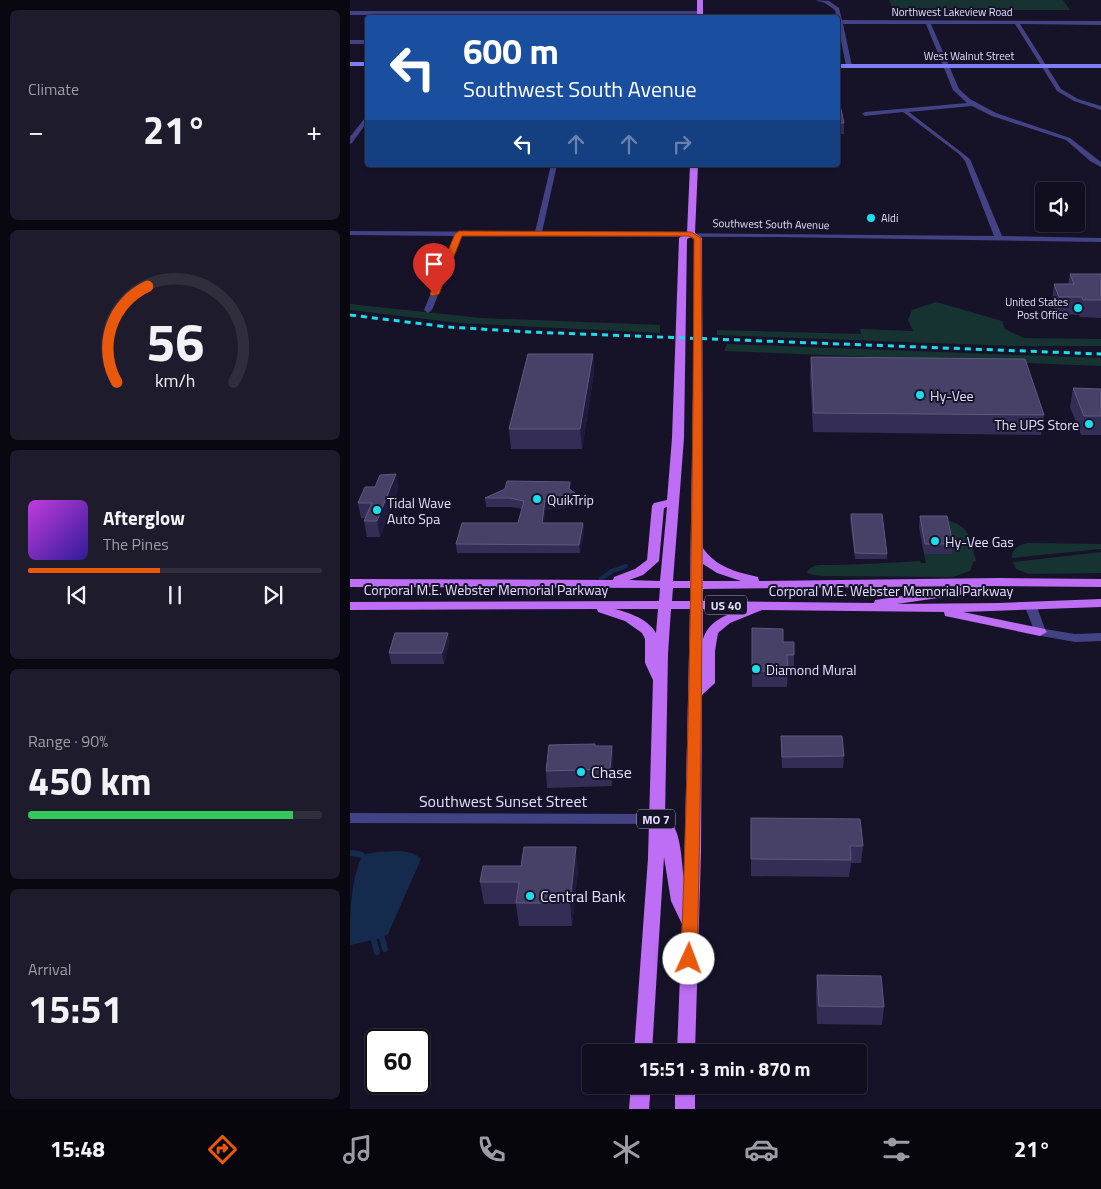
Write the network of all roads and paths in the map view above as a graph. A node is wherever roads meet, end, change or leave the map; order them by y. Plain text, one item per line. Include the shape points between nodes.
1 (700, 0) edge
2 (817, 0) edge
3 (350, 13) edge
4 (436, 15) edge
5 (545, 15) edge
6 (700, 15) edge
7 (838, 15) edge
8 (840, 22) joint
9 (928, 22) junction
10 (1017, 22) junction
11 (1101, 23) edge
12 (350, 42) edge
13 (365, 42) edge
14 (350, 64) edge
15 (365, 64) edge
16 (840, 66) edge
17 (849, 66) junction
18 (946, 66) junction
19 (1044, 66) junction
20 (1101, 66) edge
21 (972, 104) junction
22 (1101, 108) edge
23 (906, 112) junction
24 (865, 114) dead end
25 (365, 120) edge
26 (350, 142) edge
27 (1101, 165) edge
28 (554, 167) edge
29 (694, 167) edge
30 (350, 233) edge
31 (459, 234) junction
32 (538, 234) junction
33 (691, 234) junction
34 (999, 238) junction
35 (1101, 240) edge
36 (428, 310) dead end
37 (673, 502) junction
38 (698, 549) junction
39 (1000, 582) junction
40 (350, 583) edge
41 (584, 584) junction
42 (666, 584) junction
43 (1101, 584) edge
44 (697, 585) junction
45 (777, 585) junction
46 (1101, 603) edge
47 (588, 605) junction
48 (665, 605) junction
49 (696, 605) junction
50 (350, 606) edge
51 (766, 606) junction
52 (1031, 607) junction
53 (860, 608) junction
54 (898, 608) junction
55 (1040, 632) junction
56 (1101, 637) edge
57 (660, 679) junction
58 (694, 694) junction
59 (350, 818) edge
60 (656, 819) junction
61 (690, 922) junction
62 (644, 1044) edge
63 (686, 1044) edge
64 (640, 1094) edge
65 (685, 1094) edge
66 (639, 1109) edge
67 (684, 1109) edge

1 - 6 main road
2 - 7 street via 833,5
3 - 4 street
4 - 5 street
5 - 6 street
8 - 9 street, Northwest Lakeview Road
8 - 17 street
9 - 10 street, Northwest Lakeview Road
9 - 18 street
10 - 11 street, Northwest Lakeview Road
10 - 19 street
12 - 13 street
14 - 15 street
16 - 17 street, West Walnut Street
17 - 18 street, West Walnut Street
18 - 19 street, West Walnut Street
18 - 21 street via 956,90
19 - 20 street, West Walnut Street
19 - 22 street via 1059,90
21 - 23 street
21 - 27 street via 1069,139
23 - 24 street
23 - 34 street via 968,160
25 - 26 street
28 - 32 street
29 - 33 main road, MO 7
30 - 31 street, Southwest South Avenue
31 - 32 street, Southwest South Avenue
31 - 36 street
32 - 33 street, Southwest South Avenue
33 - 34 street, Southwest South Avenue
33 - 37 main road, MO 7 via 683,238 678,438
33 - 38 main road, MO 7 via 698,238 699,273
34 - 35 street, Southwest South Avenue
37 - 41 main road via 658,506 653,561 648,567 628,578
37 - 42 main road, MO 7
38 - 44 main road, MO 7
38 - 45 main road via 708,563 718,569
39 - 43 main road, Corporal M.E. Webster Memorial Parkway / US 40
39 - 45 main road, Corporal M.E. Webster Memorial Parkway / US 40
39 - 53 main road via 964,592 898,599
40 - 41 main road, Corporal M.E. Webster Memorial Parkway / US 40
41 - 42 main road, Corporal M.E. Webster Memorial Parkway / US 40
42 - 44 main road, Corporal M.E. Webster Memorial Parkway / US 40
42 - 48 main road, MO 7
44 - 45 main road, Corporal M.E. Webster Memorial Parkway / US 40
44 - 49 main road, MO 7
46 - 52 main road, Corporal M.E. Webster Memorial Parkway / US 40
47 - 48 main road, Corporal M.E. Webster Memorial Parkway / US 40
47 - 50 main road, Corporal M.E. Webster Memorial Parkway / US 40
47 - 57 main road via 630,618 646,628 652,638 652,663
48 - 49 main road, Corporal M.E. Webster Memorial Parkway / US 40
48 - 57 main road, MO 7
49 - 51 main road, Corporal M.E. Webster Memorial Parkway / US 40
49 - 58 main road, MO 7
51 - 53 main road, Corporal M.E. Webster Memorial Parkway / US 40
51 - 58 main road via 730,618 710,632 708,682
52 - 54 main road, Corporal M.E. Webster Memorial Parkway / US 40
52 - 55 street
53 - 54 main road, Corporal M.E. Webster Memorial Parkway / US 40
54 - 55 main road via 951,614
55 - 56 street via 1075,638
57 - 60 main road, MO 7
58 - 61 main road, MO 7
59 - 60 street, Southwest Sunset Street
60 - 61 main road via 665,824 669,834 678,900
60 - 62 main road, MO 7
61 - 63 main road, MO 7
64 - 66 main road
65 - 67 main road

